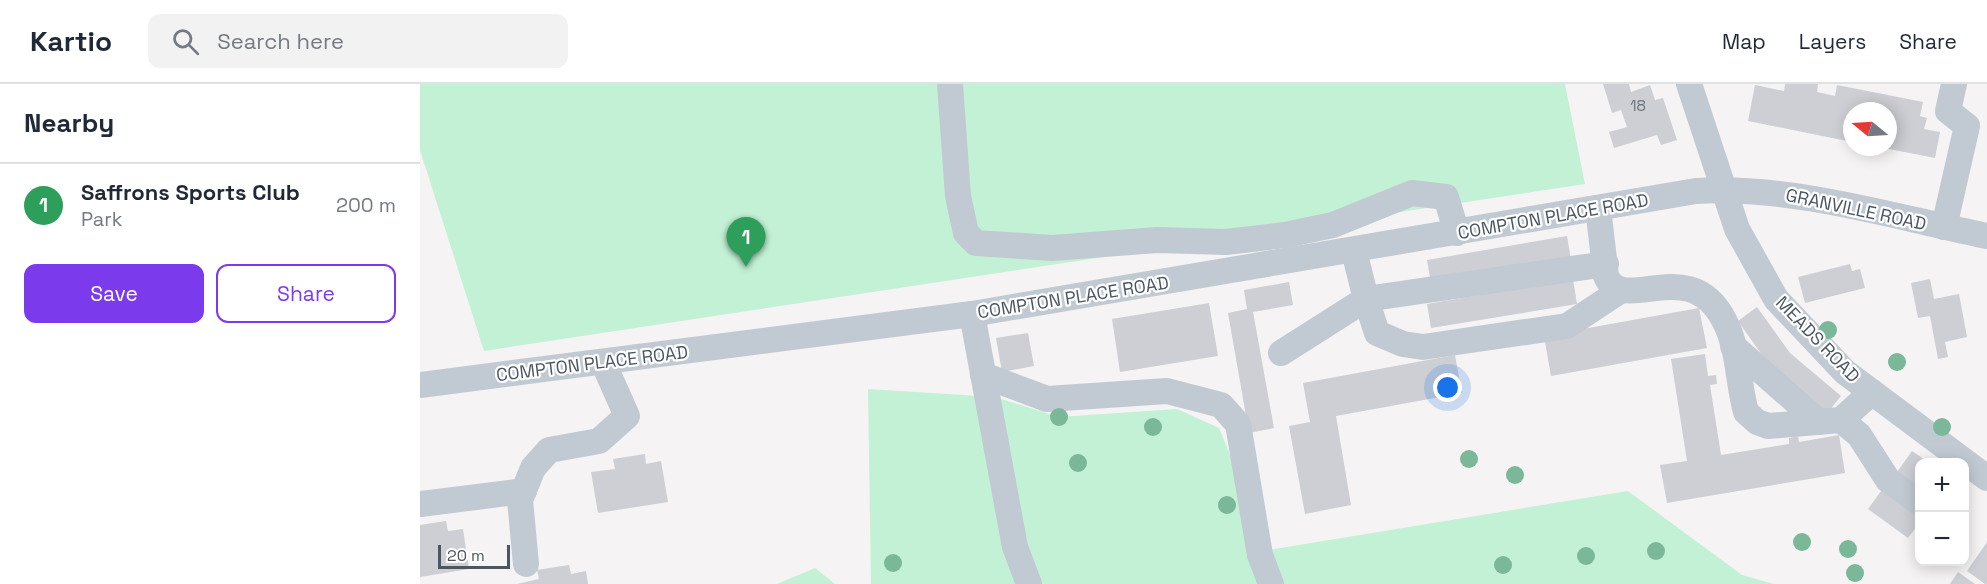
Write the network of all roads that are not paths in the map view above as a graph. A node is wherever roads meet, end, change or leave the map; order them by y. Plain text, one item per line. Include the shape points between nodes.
1 (950, 84) edge
2 (1689, 84) edge
3 (1954, 84) edge
4 (1724, 190) junction
5 (1598, 208) junction
6 (1944, 227) junction
7 (1457, 233) junction
8 (1987, 237) edge
9 (1354, 251) junction
10 (1606, 264) junction
11 (1620, 291) junction
12 (1366, 299) junction
13 (972, 314) junction
14 (1733, 346) junction
15 (1281, 353) dead end
16 (603, 362) junction
17 (983, 375) junction
18 (420, 385) edge
19 (1872, 392) junction
20 (1830, 421) junction
21 (1987, 478) edge
22 (524, 491) junction
23 (1915, 499) edge
24 (420, 504) edge
25 (526, 564) dead end
26 (1029, 584) edge
27 (1271, 584) edge

1 - 7 street via 958,196 966,233 976,243 1065,248 1157,240 1226,242 1334,225 1412,193 1446,197
2 - 4 street, MEADS ROAD
3 - 6 street via 1948,111 1967,126
4 - 5 street, COMPTON PLACE ROAD
4 - 6 street, GRANVILLE ROAD via 1778,193
4 - 19 street, MEADS ROAD via 1737,229 1776,299 1845,372
5 - 7 street, COMPTON PLACE ROAD
5 - 10 street
6 - 8 street, GRANVILLE ROAD
7 - 9 street, COMPTON PLACE ROAD
9 - 12 street
9 - 13 street, COMPTON PLACE ROAD
10 - 11 street via 1610,285
10 - 12 street
11 - 12 street via 1567,326 1423,347 1377,333
11 - 14 street via 1664,285 1701,292 1725,323
12 - 15 street
13 - 16 street, COMPTON PLACE ROAD
13 - 17 street
14 - 20 street
14 - 20 street via 1742,397 1751,417 1768,426
16 - 18 street, COMPTON PLACE ROAD
16 - 22 street via 627,416 599,441 549,450 533,468
17 - 26 street via 1015,547
17 - 27 street via 1047,399 1167,391 1221,405 1238,424 1260,555
19 - 20 street
19 - 21 street, MEADS ROAD
20 - 23 street via 1858,435 1888,480
22 - 24 street
22 - 25 street via 520,500

